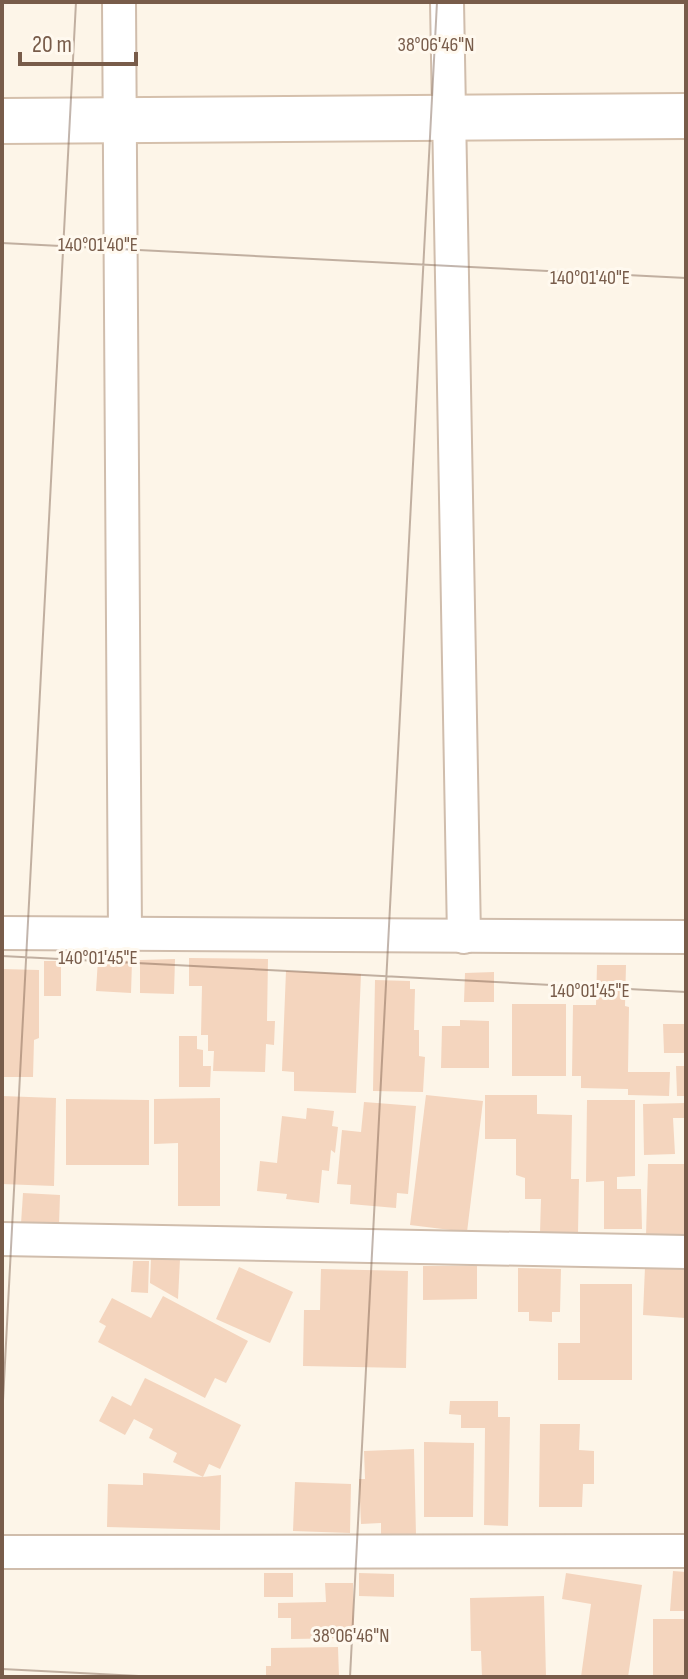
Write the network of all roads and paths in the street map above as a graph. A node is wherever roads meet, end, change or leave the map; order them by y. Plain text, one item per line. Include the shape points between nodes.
1 (119, 2) edge
2 (447, 2) edge
3 (686, 116) edge
4 (451, 117) junction
5 (119, 120) junction
6 (2, 121) edge
7 (2, 933) edge
8 (125, 934) junction
9 (464, 937) junction
10 (686, 937) edge
11 (2, 1239) edge
12 (686, 1252) edge
13 (686, 1551) edge
14 (2, 1552) edge

1 - 5 street
2 - 4 street
3 - 4 street
4 - 5 street
4 - 9 street
5 - 6 street
5 - 8 street
7 - 8 street
8 - 9 street
9 - 10 street
11 - 12 street
13 - 14 street

